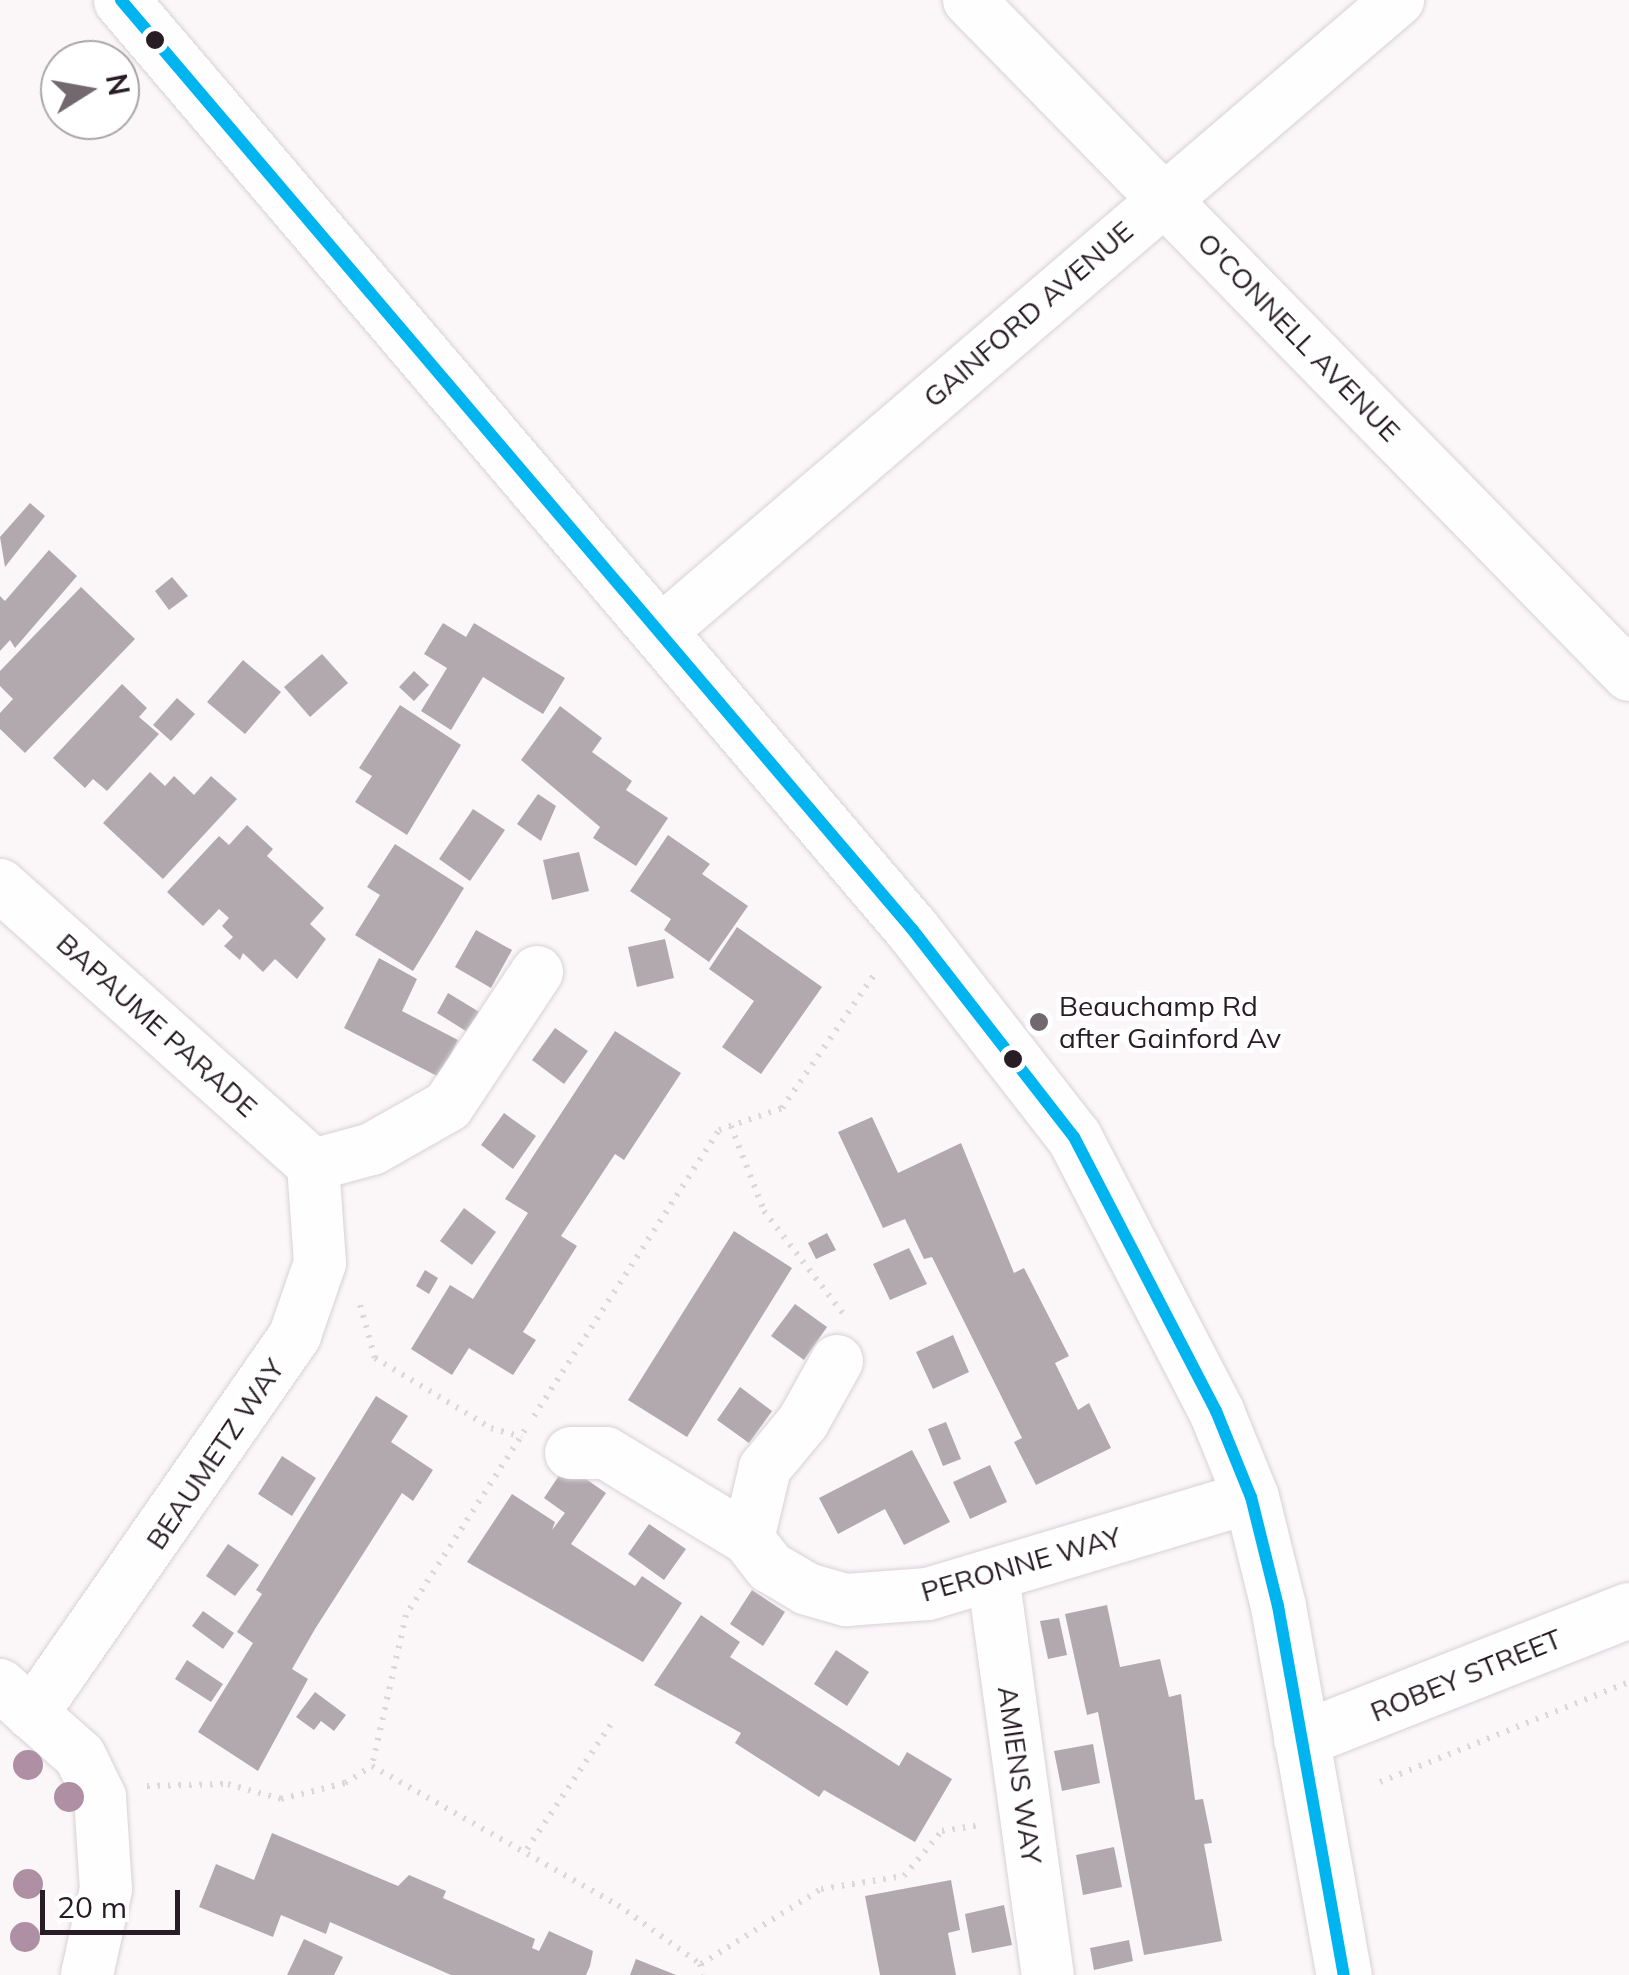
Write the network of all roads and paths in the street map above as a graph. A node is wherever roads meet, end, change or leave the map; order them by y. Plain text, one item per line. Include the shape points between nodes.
1 (121, 0) edge
2 (969, 0) edge
3 (1398, 0) edge
4 (1163, 198) junction
5 (660, 632) junction
6 (1629, 675) edge
7 (0, 885) edge
8 (537, 972) dead end
9 (874, 975) dead end
10 (731, 1126) junction
11 (314, 1166) junction
12 (359, 1302) dead end
13 (837, 1361) joint
14 (520, 1436) junction
15 (571, 1453) joint
16 (1251, 1498) junction
17 (748, 1539) junction
18 (993, 1574) junction
19 (1629, 1610) edge
20 (1629, 1682) edge
21 (16, 1699) edge
22 (611, 1724) dead end
23 (1301, 1738) junction
24 (372, 1766) junction
25 (1380, 1782) dead end
26 (100, 1797) junction
27 (1025, 1816) junction
28 (527, 1849) junction
29 (700, 1964) junction
30 (88, 1975) edge
31 (703, 1975) edge
32 (1048, 1975) edge
33 (1344, 1975) edge

1 - 5 main road
2 - 4 street, O'CONNELL AVENUE
3 - 4 street, GAINFORD AVENUE
4 - 5 street, GAINFORD AVENUE
4 - 6 street, O'CONNELL AVENUE
5 - 16 main road via 924,943 1074,1137 1216,1411
7 - 11 street, BAPAUME PARADE
8 - 11 street via 448,1106 372,1149
9 - 10 path via 782,1108
10 - 13 path via 764,1211 844,1310
10 - 14 path via 720,1130
11 - 21 street, BEAUMETZ WAY via 320,1263 295,1334
12 - 14 path via 375,1358 490,1428
13 - 17 street via 803,1422 766,1468
14 - 15 path
14 - 24 path via 406,1615
15 - 17 street, PERONNE WAY via 606,1453
16 - 18 street, PERONNE WAY
16 - 23 main road
17 - 18 street, PERONNE WAY via 770,1567 807,1589 846,1600 928,1594
18 - 27 street, AMIENS WAY
19 - 23 main road, ROBEY STREET
20 - 25 path
21 - 26 street via 80,1756
22 - 28 path
23 - 33 main road
24 - 26 path via 345,1783 281,1799 228,1784 157,1784
24 - 28 path
26 - 30 street via 106,1889
27 - 29 path via 942,1832 904,1876 821,1889
27 - 32 street, AMIENS WAY
28 - 29 path
29 - 31 path

